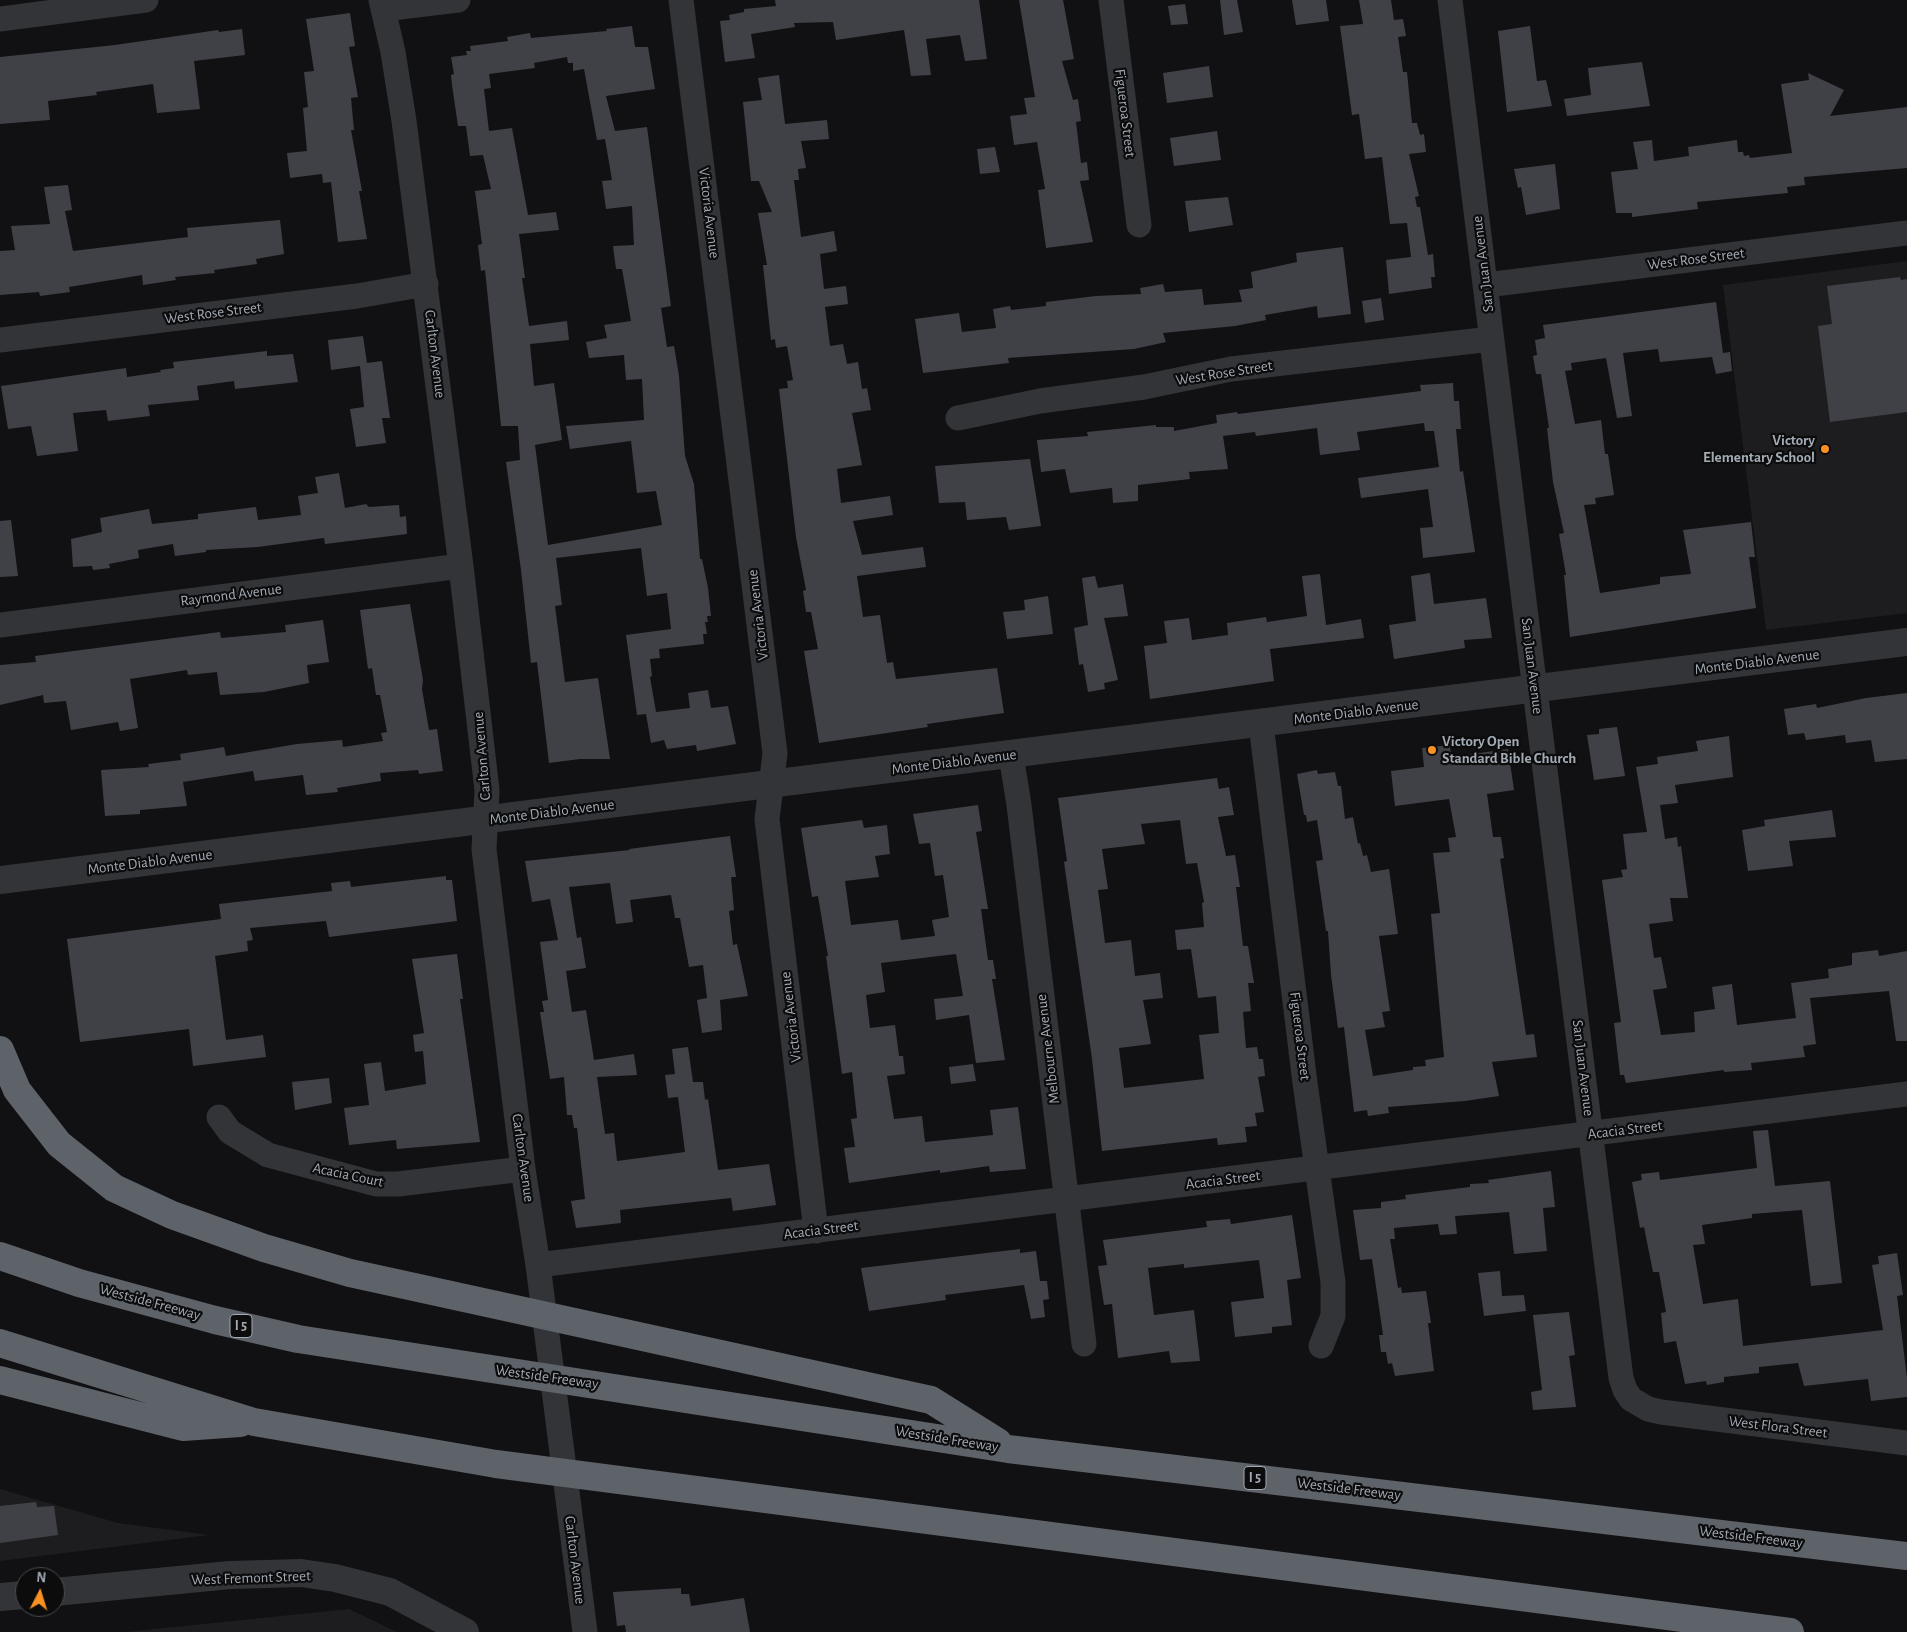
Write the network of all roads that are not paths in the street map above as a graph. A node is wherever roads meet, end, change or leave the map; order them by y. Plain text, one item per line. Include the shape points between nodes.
1 (146, 0) edge
2 (458, 0) edge
3 (681, 0) edge
4 (1111, 0) edge
5 (1450, 0) edge
6 (115, 2) edge
7 (382, 5) edge
8 (0, 19) edge
9 (1139, 225) dead end
10 (1907, 232) edge
11 (426, 284) junction
12 (1486, 285) junction
13 (1491, 339) junction
14 (0, 340) edge
15 (958, 418) dead end
16 (461, 566) junction
17 (0, 624) edge
18 (1907, 642) edge
19 (1535, 690) junction
20 (1261, 724) junction
21 (1011, 755) junction
22 (771, 785) junction
23 (486, 820) junction
24 (0, 880) edge
25 (0, 1050) edge
26 (1907, 1094) edge
27 (219, 1116) dead end
28 (1592, 1134) junction
29 (1317, 1168) junction
30 (523, 1169) junction
31 (1067, 1200) junction
32 (816, 1231) junction
33 (0, 1256) edge
34 (538, 1265) junction
35 (0, 1343) edge
36 (1084, 1344) dead end
37 (1321, 1346) dead end
38 (0, 1380) edge
39 (1648, 1409) joint
40 (254, 1422) junction
41 (1907, 1443) edge
42 (1008, 1449) junction
43 (1907, 1556) edge
44 (65, 1591) edge
45 (15, 1596) edge
46 (0, 1598) edge
47 (465, 1632) edge
48 (584, 1632) edge
49 (1790, 1632) edge

1 - 6 street
2 - 7 street
3 - 22 street, Victoria Avenue via 775,753
4 - 9 street, Figueroa Street
5 - 12 street, San Juan Avenue
6 - 8 street
7 - 11 street, Carlton Avenue via 403,111
10 - 12 street, West Rose Street
11 - 14 street, West Rose Street via 357,296
11 - 16 street, Carlton Avenue
12 - 13 street, San Juan Avenue
13 - 15 street, West Rose Street via 1231,369
13 - 19 street, San Juan Avenue
16 - 17 street, Raymond Avenue
16 - 23 street, Carlton Avenue via 487,790
18 - 19 street, Monte Diablo Avenue
19 - 20 street, Monte Diablo Avenue
19 - 28 street, San Juan Avenue
20 - 21 street, Monte Diablo Avenue
20 - 29 street, Figueroa Street
21 - 22 street, Monte Diablo Avenue
21 - 31 street, Melbourne Avenue
22 - 23 street, Monte Diablo Avenue
22 - 32 street, Victoria Avenue via 766,819
23 - 24 street, Monte Diablo Avenue
23 - 30 street, Carlton Avenue via 484,849
25 - 42 highway via 17,1090 59,1144 114,1188 172,1215 264,1248 350,1272 931,1400
26 - 28 street, Acacia Street
27 - 30 street, Acacia Court via 230,1132 268,1155 376,1184
28 - 29 street, Acacia Street
28 - 39 street, San Juan Avenue via 1621,1378 1631,1399
29 - 31 street, Acacia Street
29 - 37 street, Figueroa Street via 1333,1282 1332,1316
30 - 34 street, Carlton Avenue
31 - 32 street, Acacia Street
31 - 36 street, Melbourne Avenue
32 - 34 street, Acacia Street
33 - 42 highway, Westside Freeway / I 5 via 80,1283 298,1339
34 - 48 street, Carlton Avenue
35 - 40 highway
38 - 40 highway via 183,1428
39 - 41 street, West Flora Street
40 - 49 highway via 496,1464
42 - 43 highway, Westside Freeway / I 5
44 - 47 street, West Fremont Street via 230,1575 301,1573 383,1590
45 - 46 street

